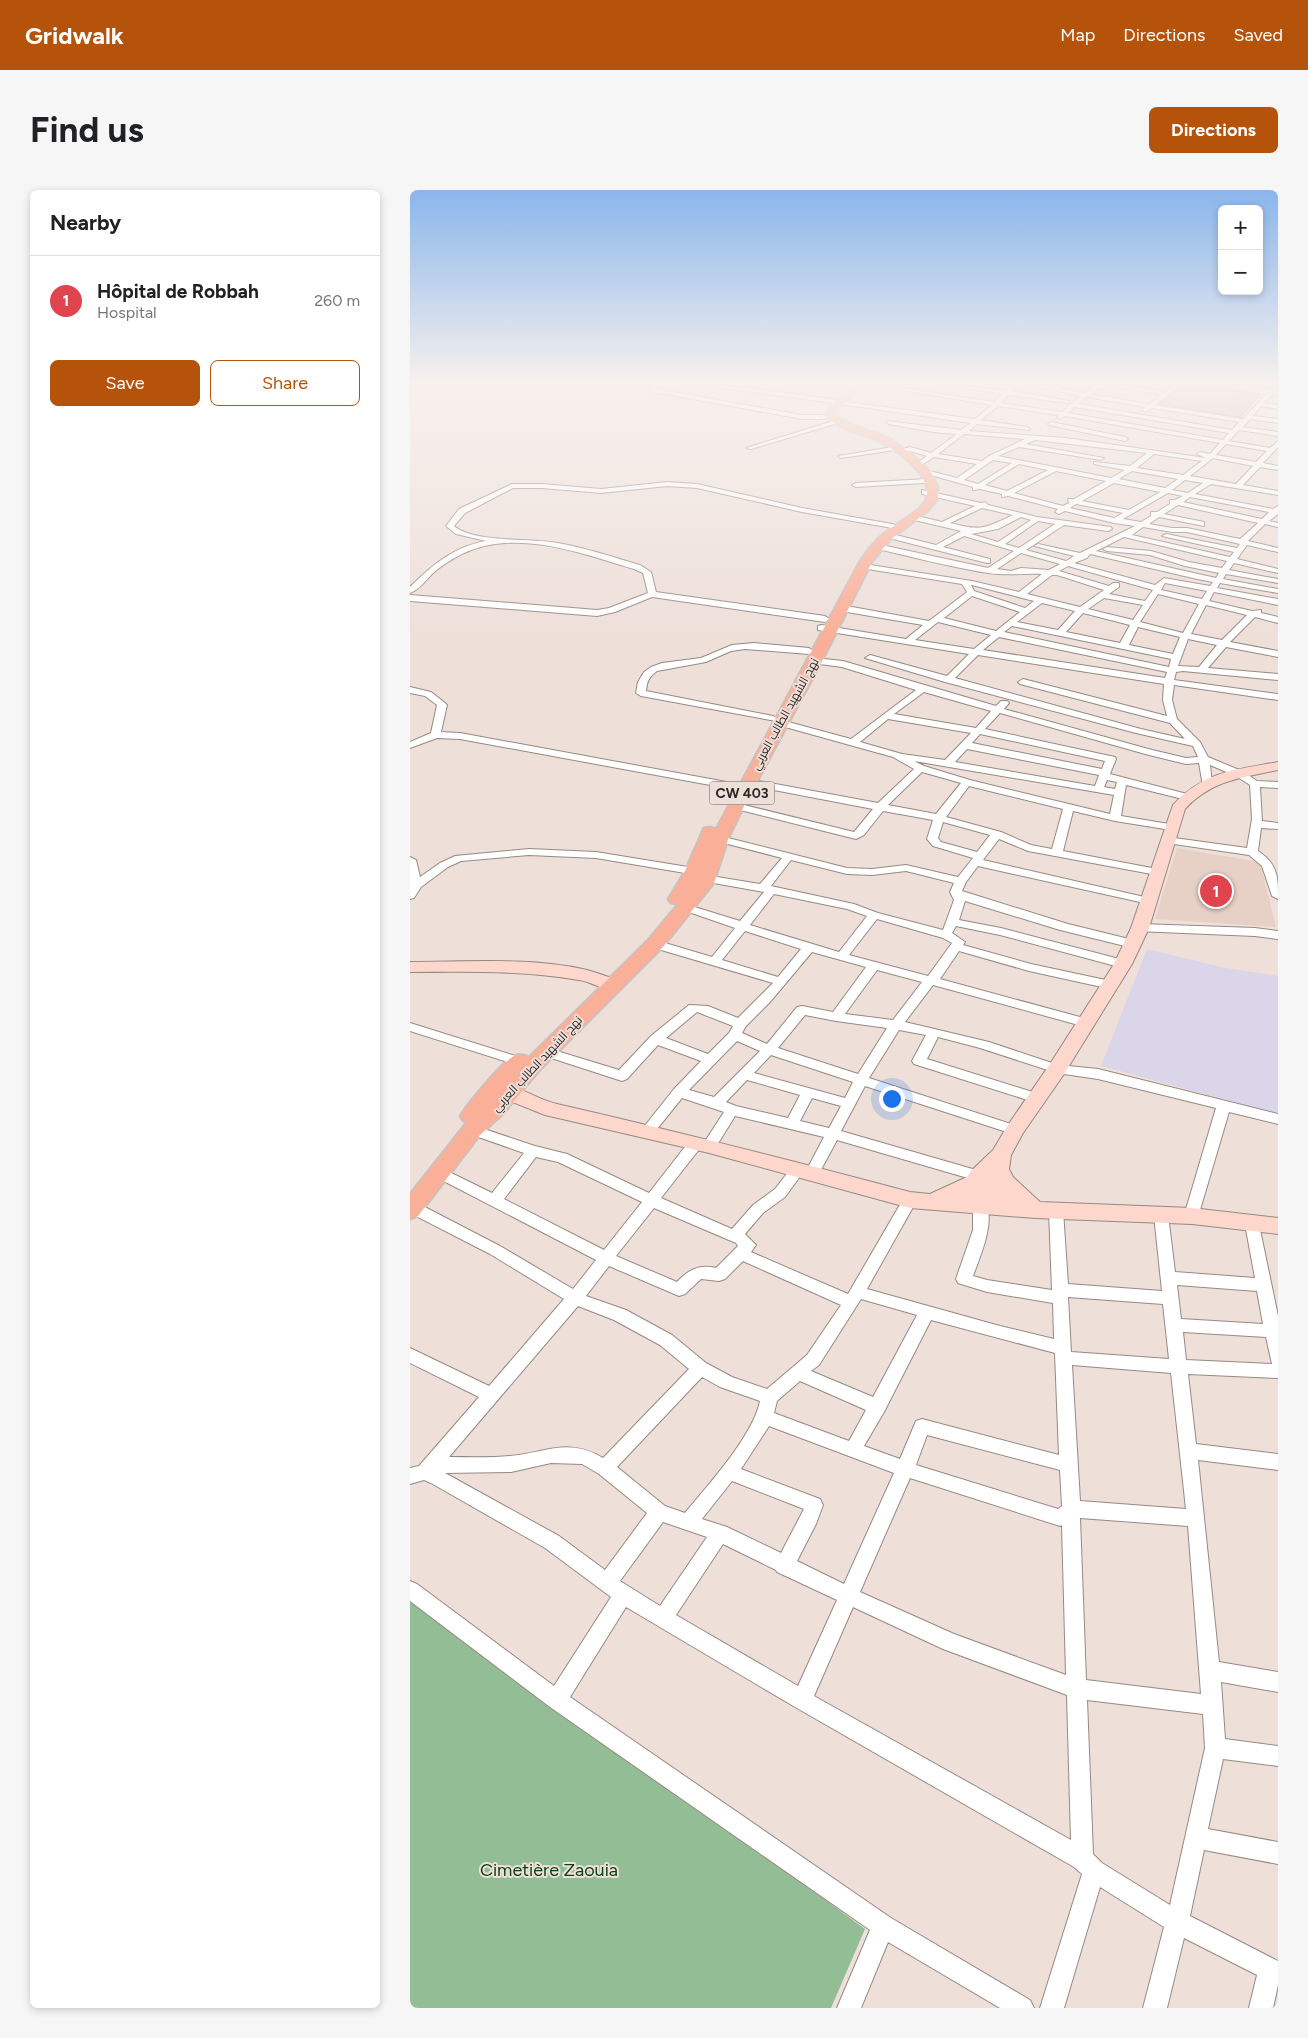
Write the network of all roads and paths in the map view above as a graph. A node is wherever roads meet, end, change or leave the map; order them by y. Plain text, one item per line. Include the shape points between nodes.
1 (914, 467) joint
2 (911, 468) edge
3 (915, 468) edge
4 (917, 468) edge
5 (977, 468) edge
6 (1008, 468) edge
7 (1088, 468) edge
8 (1128, 468) edge
9 (1198, 468) edge
10 (1254, 468) edge
11 (1055, 469) joint
12 (1132, 469) junction
13 (1081, 473) junction
14 (1187, 477) junction
15 (959, 480) junction
16 (1211, 482) junction
17 (856, 485) dead end
18 (979, 485) junction
19 (1112, 485) junction
20 (1238, 486) junction
21 (1021, 487) junction
22 (1035, 491) dead end
23 (1167, 491) junction
24 (1009, 493) junction
25 (1278, 493) edge
26 (1191, 495) junction
27 (1147, 496) dead end
28 (1156, 498) junction
29 (960, 499) junction
30 (1065, 499) dead end
31 (1075, 502) junction
32 (1178, 503) junction
33 (981, 506) junction
34 (1064, 509) junction
35 (1277, 510) edge
36 (1133, 511) junction
37 (1158, 514) junction
38 (1020, 515) junction
39 (913, 517) junction
40 (1037, 519) junction
41 (1046, 521) junction
42 (1114, 521) junction
43 (1063, 522) junction
44 (1263, 522) junction
45 (943, 524) junction
46 (1278, 525) edge
47 (1213, 526) dead end
48 (1133, 530) junction
49 (966, 531) junction
50 (1241, 532) dead end
51 (1250, 534) junction
52 (886, 536) junction
53 (1259, 536) dead end
54 (499, 541) junction
55 (1243, 541) junction
56 (1003, 542) junction
57 (1027, 544) junction
58 (938, 547) junction
59 (1177, 548) junction
60 (1019, 550) junction
61 (1278, 550) edge
62 (1239, 551) junction
63 (1090, 552) junction
64 (1163, 558) junction
65 (944, 561) junction
66 (1230, 561) junction
67 (1069, 563) junction
68 (997, 564) junction
69 (864, 566) junction
70 (989, 571) junction
71 (1278, 571) edge
72 (1049, 572) junction
73 (1171, 572) junction
74 (1223, 572) junction
75 (931, 576) junction
76 (1125, 579) junction
77 (1164, 580) junction
78 (1218, 581) junction
79 (1278, 582) edge
80 (966, 583) junction
81 (1111, 588) junction
82 (1156, 590) junction
83 (1212, 590) junction
84 (410, 591) edge
85 (1278, 591) edge
86 (971, 593) junction
87 (652, 594) junction
88 (1103, 594) junction
89 (1020, 595) junction
90 (410, 598) edge
91 (1039, 601) junction
92 (1205, 602) junction
93 (1275, 602) edge
94 (1148, 604) junction
95 (841, 608) junction
96 (1026, 611) junction
97 (1080, 611) junction
98 (1253, 614) junction
99 (1278, 620) edge
100 (933, 622) junction
101 (1009, 623) junction
102 (1135, 624) junction
103 (826, 626) junction
104 (995, 634) junction
105 (1059, 634) junction
106 (1185, 636) junction
107 (907, 642) junction
108 (1223, 644) junction
109 (1123, 647) junction
110 (879, 649) junction
111 (975, 651) junction
112 (1278, 654) edge
113 (812, 656) junction
114 (1174, 657) junction
115 (859, 670) junction
116 (1171, 670) junction
117 (1201, 670) junction
118 (1032, 672) junction
119 (1278, 677) edge
120 (948, 680) junction
121 (1170, 682) junction
122 (923, 689) junction
123 (410, 690) edge
124 (1010, 695) junction
125 (1278, 697) edge
126 (999, 709) junction
127 (886, 716) junction
128 (777, 721) junction
129 (1172, 721) junction
130 (979, 731) junction
131 (1139, 731) junction
132 (436, 735) junction
133 (853, 743) junction
134 (410, 744) edge
135 (1196, 744) junction
136 (964, 745) junction
137 (1127, 745) junction
138 (897, 755) junction
139 (1204, 759) junction
140 (948, 763) junction
141 (1278, 766) edge
142 (920, 768) junction
143 (1104, 774) junction
144 (1278, 774) edge
145 (1249, 780) junction
146 (1121, 781) junction
147 (748, 782) junction
148 (967, 782) junction
149 (1207, 784) junction
150 (1278, 785) edge
151 (732, 786) junction
152 (1098, 790) junction
153 (1120, 793) junction
154 (1182, 802) junction
155 (736, 806) junction
156 (881, 806) junction
157 (1069, 807) junction
158 (939, 818) junction
159 (1115, 818) junction
160 (1256, 824) junction
161 (1278, 826) edge
162 (997, 834) junction
163 (1169, 834) junction
164 (720, 839) junction
165 (1057, 852) junction
166 (1252, 852) junction
167 (789, 856) junction
168 (977, 859) junction
169 (410, 860) edge
170 (1157, 872) junction
171 (701, 875) junction
172 (961, 881) junction
173 (417, 885) junction
174 (768, 888) junction
175 (410, 896) edge
176 (960, 896) junction
177 (1278, 896) edge
178 (1150, 901) junction
179 (684, 907) junction
180 (1010, 912) junction
181 (874, 915) junction
182 (952, 922) junction
183 (743, 927) junction
184 (1001, 932) junction
185 (947, 935) junction
186 (1278, 935) edge
187 (1137, 936) junction
188 (655, 944) junction
189 (957, 947) junction
190 (809, 948) junction
191 (841, 957) junction
192 (714, 962) junction
193 (1123, 964) junction
194 (874, 965) junction
195 (410, 967) edge
196 (779, 981) junction
197 (930, 981) junction
198 (1111, 985) junction
199 (604, 987) junction
200 (836, 1017) junction
201 (1086, 1023) junction
202 (894, 1026) junction
203 (410, 1027) edge
204 (737, 1030) junction
205 (934, 1032) junction
206 (656, 1039) junction
207 (769, 1050) junction
208 (547, 1052) junction
209 (711, 1060) junction
210 (520, 1062) junction
211 (1056, 1069) junction
212 (744, 1075) junction
213 (862, 1079) junction
214 (679, 1092) junction
215 (807, 1094) junction
216 (1037, 1098) junction
217 (495, 1099) junction
218 (717, 1103) junction
219 (849, 1104) junction
220 (1224, 1106) junction
221 (732, 1110) junction
222 (1278, 1120) edge
223 (792, 1124) junction
224 (472, 1130) junction
225 (1015, 1130) junction
226 (648, 1131) junction
227 (833, 1134) junction
228 (703, 1145) junction
229 (533, 1151) junction
230 (999, 1162) junction
231 (439, 1172) junction
232 (804, 1173) junction
233 (977, 1179) junction
234 (410, 1187) edge
235 (495, 1200) junction
236 (653, 1201) junction
237 (921, 1201) junction
238 (411, 1208) edge
239 (985, 1209) junction
240 (1046, 1211) junction
241 (1161, 1214) junction
242 (1192, 1216) junction
243 (1253, 1224) junction
244 (1278, 1226) edge
245 (735, 1236) junction
246 (740, 1254) junction
247 (606, 1258) junction
248 (1168, 1278) junction
249 (1264, 1285) junction
250 (1060, 1294) junction
251 (854, 1297) junction
252 (575, 1298) junction
253 (1170, 1298) junction
254 (926, 1313) junction
255 (1173, 1325) junction
256 (1272, 1331) junction
257 (1064, 1353) junction
258 (410, 1355) edge
259 (1278, 1359) edge
260 (1179, 1367) junction
261 (700, 1368) junction
262 (1278, 1370) edge
263 (798, 1373) junction
264 (492, 1396) junction
265 (769, 1397) junction
266 (878, 1407) junction
267 (765, 1417) junction
268 (853, 1451) junction
269 (1188, 1451) junction
270 (1278, 1462) edge
271 (1069, 1465) junction
272 (605, 1468) junction
273 (905, 1469) junction
274 (422, 1471) edge
275 (729, 1472) junction
276 (1071, 1509) junction
277 (659, 1512) junction
278 (1196, 1518) junction
279 (688, 1523) junction
280 (720, 1533) junction
281 (784, 1566) junction
282 (615, 1589) junction
283 (410, 1590) edge
284 (849, 1596) junction
285 (664, 1618) junction
286 (1210, 1670) junction
287 (1278, 1682) edge
288 (1076, 1689) junction
289 (557, 1700) junction
290 (802, 1700) junction
291 (1213, 1705) junction
292 (1215, 1748) junction
293 (1278, 1756) edge
294 (1195, 1838) junction
295 (1278, 1852) edge
296 (1088, 1865) junction
297 (1177, 1922) junction
298 (883, 1926) junction
299 (1274, 1971) edge
300 (849, 2008) edge
301 (1022, 2008) edge
302 (1052, 2008) edge
303 (1155, 2008) edge
304 (1261, 2008) edge

1 - 39 main road, نهج الشهيد الطالب العربي / CW 403 via 927,506
1 - 52 main road, نهج الشهيد الطالب العربي / CW 403 via 919,504
2 - 17 street
3 - 29 street
4 - 15 street
5 - 15 street
6 - 18 street
7 - 13 street
8 - 12 street
9 - 14 street
10 - 20 street
11 - 13 street
11 - 21 street
12 - 14 street
12 - 19 street
13 - 19 street
14 - 16 street
14 - 23 street
15 - 18 street
16 - 20 street
16 - 26 street
18 - 24 street
18 - 29 street
19 - 23 street
19 - 31 street via 1101,487
20 - 25 street
21 - 22 street
21 - 24 street
23 - 26 street
23 - 28 street
24 - 33 street
24 - 34 street
26 - 32 street
26 - 35 street
27 - 28 street
28 - 32 street
28 - 36 street
29 - 33 street
30 - 31 street
31 - 34 street
31 - 36 street
32 - 37 street
32 - 44 street
33 - 38 street
33 - 45 street
34 - 41 street
34 - 42 street
35 - 44 street
36 - 37 street
36 - 42 street
37 - 47 street
37 - 48 street
38 - 40 street
38 - 49 street via 995,527
39 - 45 street
39 - 52 main road, نهج الشهيد الطالب العربي / CW 403
40 - 41 street
40 - 56 street
41 - 43 street
42 - 48 street
43 - 48 street
43 - 57 street
44 - 46 street
44 - 51 street
45 - 49 street
48 - 55 street via 1187,530
48 - 59 street
48 - 62 street
48 - 63 street
49 - 56 street via 967,535
49 - 58 street
50 - 51 street
51 - 53 street
51 - 55 street
52 - 54 street via 802,510 697,486 656,484 600,491 522,485 501,490 462,511 450,526 459,533
52 - 58 street
52 - 65 street
52 - 69 main road, نهج الشهيد الطالب العربي / CW 403
52 - 103 main road, نهج الشهيد الطالب العربي / CW 403 via 862,554 838,592
54 - 84 street via 457,553 434,568
54 - 87 street via 560,545 637,567 647,572
55 - 61 street
55 - 62 street
56 - 57 street
56 - 60 street
57 - 60 street
57 - 63 street
58 - 68 street
59 - 64 street
59 - 66 street
60 - 67 street
60 - 68 street
62 - 66 street
63 - 64 street via 1132,551
63 - 67 street
63 - 73 street
64 - 74 street
65 - 70 street
65 - 75 street
66 - 71 street
66 - 74 street
67 - 72 street
67 - 76 street
68 - 70 street
69 - 75 street
69 - 95 main road, نهج الشهيد الطالب العربي / CW 403
70 - 72 street
72 - 81 street
72 - 89 street
73 - 77 street
73 - 78 street
74 - 78 street
74 - 79 street
75 - 80 street
76 - 81 street
76 - 82 street
77 - 82 street
77 - 83 street
78 - 83 street
78 - 85 street
80 - 86 street
80 - 89 street
81 - 88 street
82 - 92 street
82 - 94 street
83 - 92 street
83 - 93 street
85 - 93 street
86 - 96 street
86 - 100 street
87 - 90 street via 614,611 597,613
87 - 103 street
88 - 94 street
88 - 97 street
89 - 91 street
91 - 96 street
91 - 97 street
92 - 98 street
92 - 106 street
93 - 98 street via 1266,602 1259,612
94 - 102 street
95 - 100 street
95 - 103 main road, نهج الشهيد الطالب العربي / CW 403
96 - 101 street
97 - 102 street
97 - 105 street
98 - 99 street
98 - 108 street
100 - 104 street
100 - 107 street
101 - 104 street
101 - 105 street
102 - 106 street
102 - 109 street
103 - 110 street
103 - 113 main road, نهج الشهيد الطالب العربي / CW 403
104 - 111 street
104 - 116 street
105 - 109 street
106 - 108 street
106 - 114 street
107 - 110 street
107 - 111 street
108 - 112 street
108 - 117 street
109 - 114 street
110 - 115 street
110 - 120 street
111 - 118 street
111 - 120 street
113 - 115 street
113 - 128 main road, نهج الشهيد الطالب العربي / CW 403
113 - 128 street via 735,647 706,659 656,667 648,671 641,682 641,693
114 - 116 street
115 - 122 street
116 - 117 street
116 - 121 street
117 - 119 street
118 - 121 street
118 - 124 street
118 - 129 street
120 - 124 street
121 - 125 street
121 - 129 street via 1168,704
122 - 126 street
122 - 127 street
123 - 132 street via 437,698 442,705
124 - 126 street
124 - 131 street
126 - 130 street
126 - 137 street
127 - 130 street
127 - 133 street
128 - 133 street
128 - 147 main road, نهج الشهيد الطالب العربي / CW 403
128 - 151 main road, نهج الشهيد الطالب العربي / CW 403
129 - 135 street
130 - 136 street
130 - 143 street via 1111,759
131 - 135 street
131 - 137 street
132 - 134 street
132 - 151 street via 460,736
133 - 138 street
135 - 139 street
136 - 140 street
136 - 143 street
137 - 139 street via 1186,761
138 - 140 street
138 - 142 street
139 - 145 street
139 - 149 street
140 - 152 street
141 - 145 main road
142 - 148 street
142 - 156 street
143 - 146 street
143 - 152 street
144 - 145 main road
145 - 149 main road via 1223,777
145 - 150 street
145 - 154 main road
145 - 160 street
146 - 153 street
146 - 154 street
147 - 155 main road, نهج الشهيد الطالب العربي / CW 403
147 - 156 street
148 - 157 street
148 - 158 street
149 - 154 main road
151 - 171 main road, نهج الشهيد الطالب العربي / CW 403
152 - 153 street
153 - 159 street
154 - 163 main road
155 - 156 street via 856,836
155 - 164 main road, نهج الشهيد الطالب العربي / CW 403
156 - 158 street
157 - 159 street
157 - 165 street
158 - 162 street
158 - 168 street via 932,839 937,844
159 - 163 street
160 - 161 street
160 - 166 street
162 - 165 street via 1028,848
162 - 168 street
163 - 166 street
163 - 170 main road
164 - 167 street
164 - 171 main road, نهج الشهيد الطالب العربي / CW 403
165 - 170 street
166 - 177 street via 1269,865
167 - 172 street via 847,871 906,868
167 - 174 street
168 - 172 street
168 - 178 street
169 - 173 street
170 - 178 main road
171 - 173 street via 596,855 529,852 459,858
171 - 174 street
171 - 179 main road, نهج الشهيد الطالب العربي / CW 403
171 - 199 main road, نهج الشهيد الطالب العربي / CW 403 via 680,895
172 - 176 street via 956,892
173 - 175 street
174 - 181 street via 850,906
174 - 183 street
176 - 180 street
176 - 182 street
178 - 187 main road
179 - 183 street
179 - 188 main road, نهج الشهيد الطالب العربي / CW 403
180 - 184 street
180 - 187 street
181 - 185 street
181 - 191 street
182 - 184 street
182 - 185 street
183 - 190 street
183 - 192 street
184 - 193 street
185 - 189 street via 959,942
186 - 187 street via 1255,932
187 - 193 main road
188 - 192 street
188 - 199 main road, نهج الشهيد الطالب العربي / CW 403
189 - 197 street
189 - 198 street
190 - 191 street
190 - 196 street
191 - 194 street
192 - 196 street
193 - 198 main road
194 - 197 street
194 - 200 street
195 - 199 main road via 501,967 554,971
196 - 204 street
197 - 201 street
197 - 202 street
198 - 201 main road
199 - 208 main road, نهج الشهيد الطالب العربي / CW 403
199 - 210 main road, نهج الشهيد الطالب العربي / CW 403
200 - 202 street
200 - 207 street via 802,1010
201 - 211 main road
202 - 205 street
202 - 213 street
203 - 210 street
204 - 206 street via 703,1009 694,1008
204 - 207 street
204 - 209 street
205 - 211 street
205 - 216 street via 919,1061
206 - 208 street via 622,1076
206 - 209 street
207 - 212 street
207 - 213 street
208 - 217 main road, نهج الشهيد الطالب العربي / CW 403
209 - 214 street
210 - 217 main road, نهج الشهيد الطالب العربي / CW 403
211 - 216 main road
211 - 220 street via 1098,1074
212 - 215 street
212 - 218 street
213 - 219 street
213 - 225 street
214 - 218 street
214 - 226 street
215 - 219 street
215 - 223 street
216 - 225 main road
217 - 224 main road, نهج الشهيد الطالب العربي / CW 403
217 - 226 main road
217 - 234 main road, نهج الشهيد الطالب العربي / CW 403
218 - 221 street
219 - 227 street
220 - 222 street
220 - 242 street
221 - 223 street
221 - 228 street
223 - 227 street
224 - 229 street
224 - 231 main road, نهج الشهيد الطالب العربي / CW 403
225 - 230 main road
226 - 228 main road
227 - 232 street
227 - 233 street
228 - 232 main road
228 - 236 street
229 - 235 street
229 - 236 street via 562,1158
230 - 233 main road
230 - 239 main road via 998,1189
230 - 240 main road via 1005,1182
231 - 235 street
231 - 238 main road, نهج الشهيد الطالب العربي / CW 403
232 - 237 main road
232 - 245 street via 758,1209
233 - 237 main road
233 - 239 main road via 977,1193
235 - 247 street
236 - 245 street
236 - 247 street
237 - 239 main road
237 - 251 street
238 - 252 street via 495,1250
239 - 240 main road
239 - 250 street via 964,1279 987,1286
240 - 241 main road
240 - 250 street
241 - 242 main road
241 - 248 street
242 - 243 main road
243 - 244 main road
243 - 249 street
245 - 246 street via 748,1245
246 - 247 street via 719,1275 705,1271 694,1273 679,1290
246 - 251 street
247 - 252 street
248 - 249 street
248 - 253 street
249 - 256 street
250 - 253 street
250 - 257 street
251 - 254 street
251 - 263 street via 813,1360
252 - 261 street via 620,1315 666,1340
252 - 264 street
253 - 255 street
254 - 257 street
254 - 266 street
255 - 256 street
255 - 260 street
256 - 259 street
257 - 260 street
257 - 271 street
258 - 264 street
260 - 262 street
260 - 269 street
261 - 265 street via 726,1382
261 - 272 street
263 - 265 street
263 - 266 street
264 - 274 street
265 - 267 street
266 - 268 street
267 - 268 street
267 - 275 street
268 - 273 street
269 - 270 street
269 - 278 street
271 - 273 street via 922,1426
271 - 276 street
272 - 274 street via 585,1456 551,1455 511,1464
272 - 277 street
273 - 276 street via 1060,1518
273 - 284 street
274 - 282 street via 552,1542
275 - 279 street
275 - 281 street via 814,1505
276 - 278 street
276 - 288 street
277 - 279 street
277 - 282 street
278 - 286 street
279 - 280 street
280 - 281 street
280 - 285 street
281 - 284 street
282 - 285 street
282 - 289 street
283 - 289 street
284 - 288 street via 950,1642
284 - 290 street
285 - 290 street
286 - 287 street
286 - 291 street
288 - 291 street
288 - 296 street
289 - 298 street
290 - 296 street
291 - 292 street
292 - 293 street
292 - 294 street
294 - 295 street
294 - 297 street
296 - 297 street
296 - 302 street
297 - 299 street
297 - 303 street
298 - 300 street
298 - 301 street
299 - 304 street

